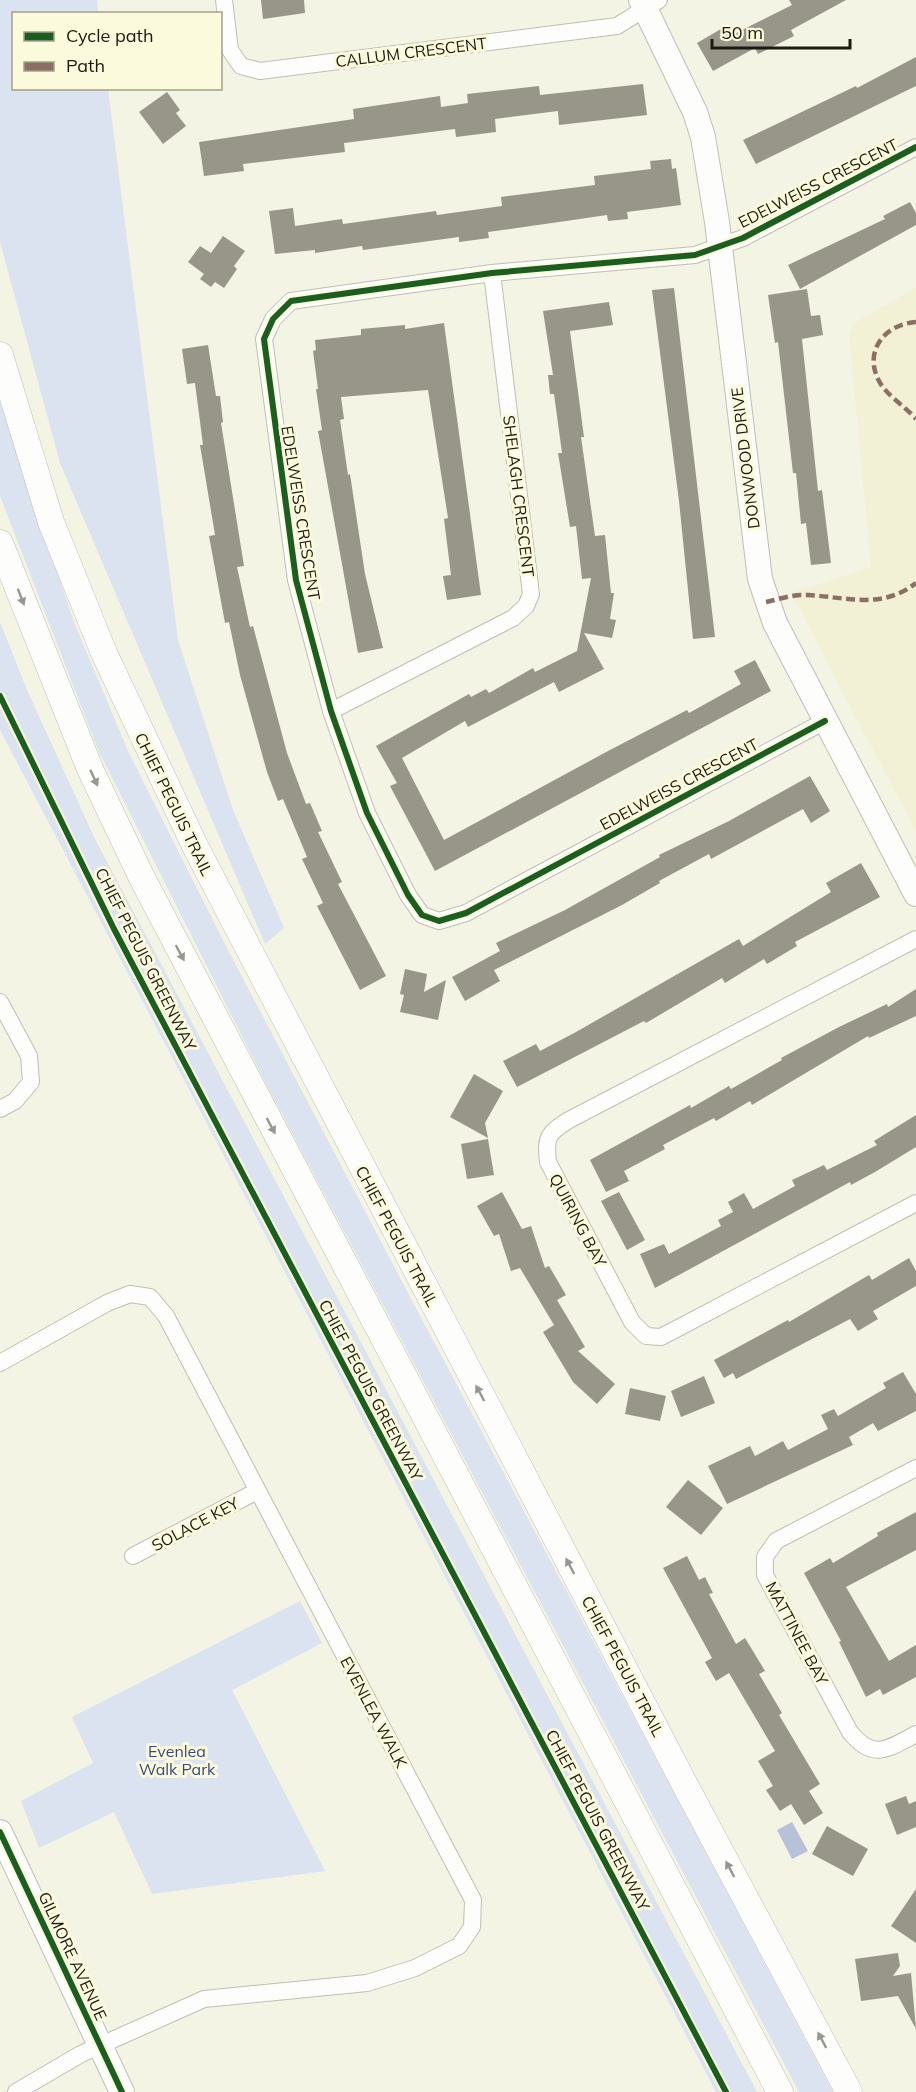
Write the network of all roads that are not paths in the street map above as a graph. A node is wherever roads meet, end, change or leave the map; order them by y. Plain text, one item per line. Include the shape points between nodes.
1 (224, 0) edge
2 (649, 3) edge
3 (916, 147) edge
4 (718, 246) junction
5 (492, 273) junction
6 (0, 354) edge
7 (0, 543) edge
8 (331, 711) junction
9 (825, 721) junction
10 (916, 894) edge
11 (916, 939) edge
12 (0, 1002) edge
13 (0, 1109) edge
14 (916, 1203) edge
15 (0, 1363) edge
16 (916, 1468) edge
17 (257, 1491) junction
18 (133, 1556) dead end
19 (916, 1734) edge
20 (1, 1837) edge
21 (100, 2046) junction
22 (16, 2092) edge
23 (122, 2092) edge
24 (780, 2092) edge
25 (849, 2092) edge

1 - 2 street, CALLUM CRESCENT via 230,50 241,66 260,71 617,26
2 - 4 street, DONWOOD DRIVE via 703,137
3 - 4 street, EDELWEISS CRESCENT via 743,238
4 - 5 street, EDELWEISS CRESCENT via 695,255
4 - 9 street, DONWOOD DRIVE via 760,579 775,624
5 - 8 street, SHELAGH CRESCENT via 531,594 526,606 513,618
5 - 8 street, EDELWEISS CRESCENT via 291,301 273,319 264,339 296,580
25 -> 6 main road, CHIEF PEGUIS TRAIL via 200,856 112,673 69,566 28,451
7 -> 24 main road via 90,769 157,907
8 - 9 street, EDELWEISS CRESCENT via 367,813 408,895 422,915 439,921 466,913
9 - 10 street, DONWOOD DRIVE
11 - 14 street, QUIRING BAY via 569,1120 554,1129 545,1142 548,1162 632,1322 646,1336 662,1337
12 - 13 street via 29,1056 30,1082 15,1101
15 - 17 street, EVENLEA WALK via 108,1302 130,1294 150,1297 166,1316
16 - 19 street, MATTINEE BAY via 776,1541 765,1557 765,1575 850,1732 862,1746 875,1750 893,1746
17 - 18 street, SOLACE KEY
17 - 21 street, EVENLEA WALK via 473,1900 471,1927 459,1946 415,1968 368,1983 204,2000
20 - 21 street, GILMORE AVENUE
21 - 22 street, EVENLEA WALK
21 - 23 street, GILMORE AVENUE

